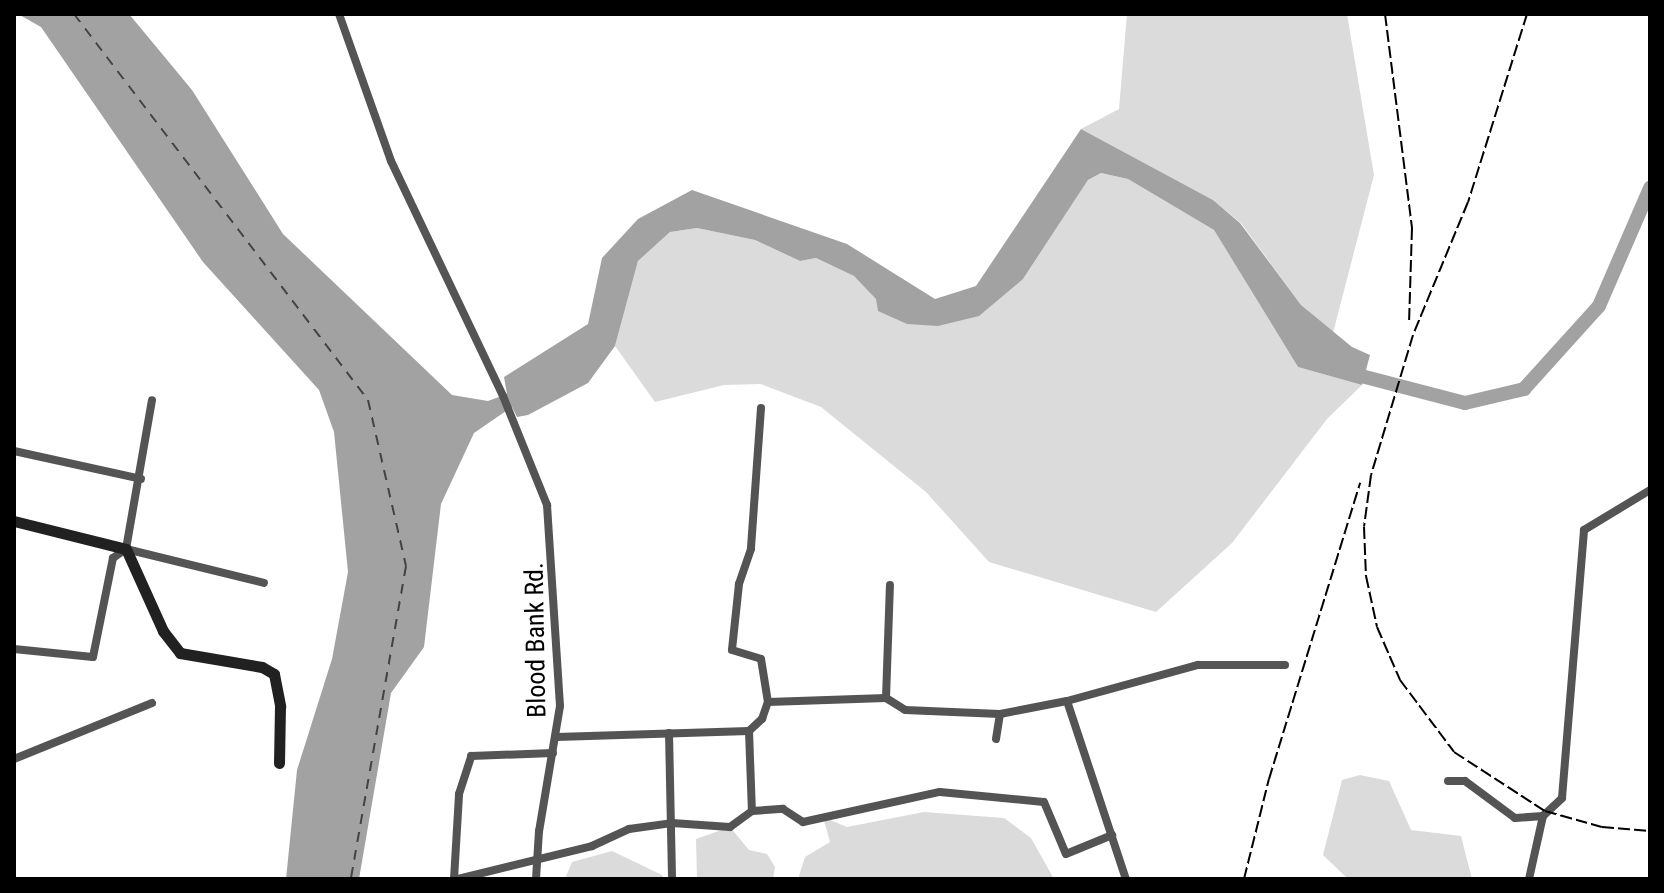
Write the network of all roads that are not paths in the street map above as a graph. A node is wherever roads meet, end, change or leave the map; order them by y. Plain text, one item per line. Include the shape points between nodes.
1 (339, 14) edge
2 (152, 400) dead end
3 (761, 408) dead end
4 (14, 451) edge
5 (141, 479) junction
6 (1650, 490) edge
7 (14, 521) edge
8 (126, 549) junction
9 (264, 583) dead end
10 (890, 585) dead end
11 (14, 649) edge
12 (1285, 665) dead end
13 (886, 698) junction
14 (1067, 701) junction
15 (768, 702) junction
16 (152, 703) dead end
17 (1000, 714) junction
18 (749, 731) junction
19 (669, 733) junction
20 (557, 737) junction
21 (996, 739) dead end
22 (553, 753) junction
23 (14, 759) edge
24 (279, 763) dead end
25 (1448, 781) dead end
26 (752, 811) junction
27 (1543, 816) junction
28 (672, 823) junction
29 (1112, 835) junction
30 (537, 859) junction
31 (456, 879) edge
32 (536, 879) edge
33 (672, 879) edge
34 (1126, 879) edge
35 (1529, 879) edge

1 - 20 street, Blood Bank Rd. via 391,161 507,405 550,521
2 - 5 street
3 - 15 street via 751,549 739,584 732,650 761,659
4 - 5 street
5 - 8 street
6 - 27 street via 1584,530 1566,705 1565,790
7 - 8 street
8 - 9 street
8 - 11 street via 113,558 93,657
8 - 24 street via 163,631 180,653 262,667 274,674
10 - 13 street
12 - 14 street via 1198,665
13 - 15 street
13 - 17 street via 905,710
14 - 17 street
14 - 29 street
15 - 18 street via 762,719
16 - 23 street
17 - 21 street
18 - 19 street
18 - 26 street
19 - 20 street
19 - 28 street
20 - 22 street, Blood Bank Rd.
22 - 30 street, Blood Bank Rd.
22 - 31 street via 471,756 459,794
25 - 27 street via 1465,781 1515,818
26 - 28 street via 730,827
26 - 29 street via 783,809 803,822 905,796 980,793 1015,802 1044,802 1066,854
27 - 35 street
28 - 30 street via 629,829 592,846
28 - 33 street
29 - 34 street
30 - 31 street
30 - 32 street, Blood Bank Rd.

